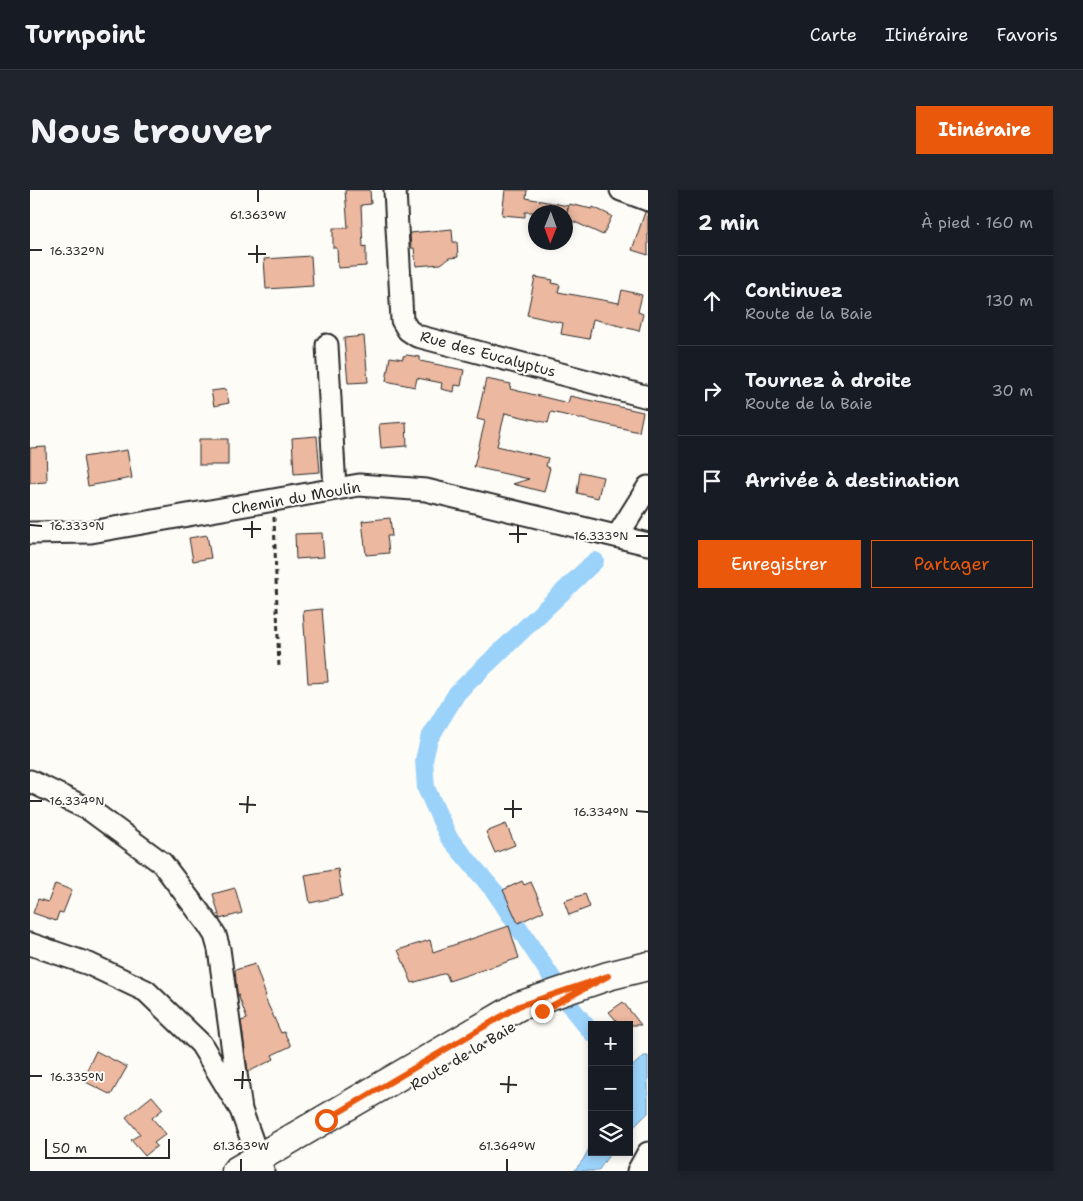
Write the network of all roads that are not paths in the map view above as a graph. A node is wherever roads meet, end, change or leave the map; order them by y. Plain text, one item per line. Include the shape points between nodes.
1 (395, 190) edge
2 (621, 190) edge
3 (648, 200) edge
4 (327, 345) dead end
5 (648, 397) edge
6 (648, 487) edge
7 (335, 490) junction
8 (30, 533) edge
9 (618, 535) junction
10 (648, 544) edge
11 (30, 781) edge
12 (30, 944) edge
13 (648, 966) edge
14 (561, 996) junction
15 (241, 1110) junction
16 (648, 1153) edge
17 (258, 1169) edge
18 (638, 1171) edge

1 - 5 street, Rue des Eucalyptus via 402,320 408,330 417,336
2 - 3 street
4 - 7 street
6 - 9 street
7 - 8 street, Chemin du Moulin via 91,532
7 - 9 street, Chemin du Moulin via 358,485 426,490
9 - 10 street, Chemin du Moulin
11 - 15 street via 90,810 162,862 208,924 219,949
12 - 15 street via 89,964 146,991 201,1044
13 - 14 main road, Route de la Baie via 608,976
14 - 17 main road, Route de la Baie via 387,1103
14 - 17 main road, Route de la Baie via 519,1006 361,1099
15 - 17 street
16 - 18 street

